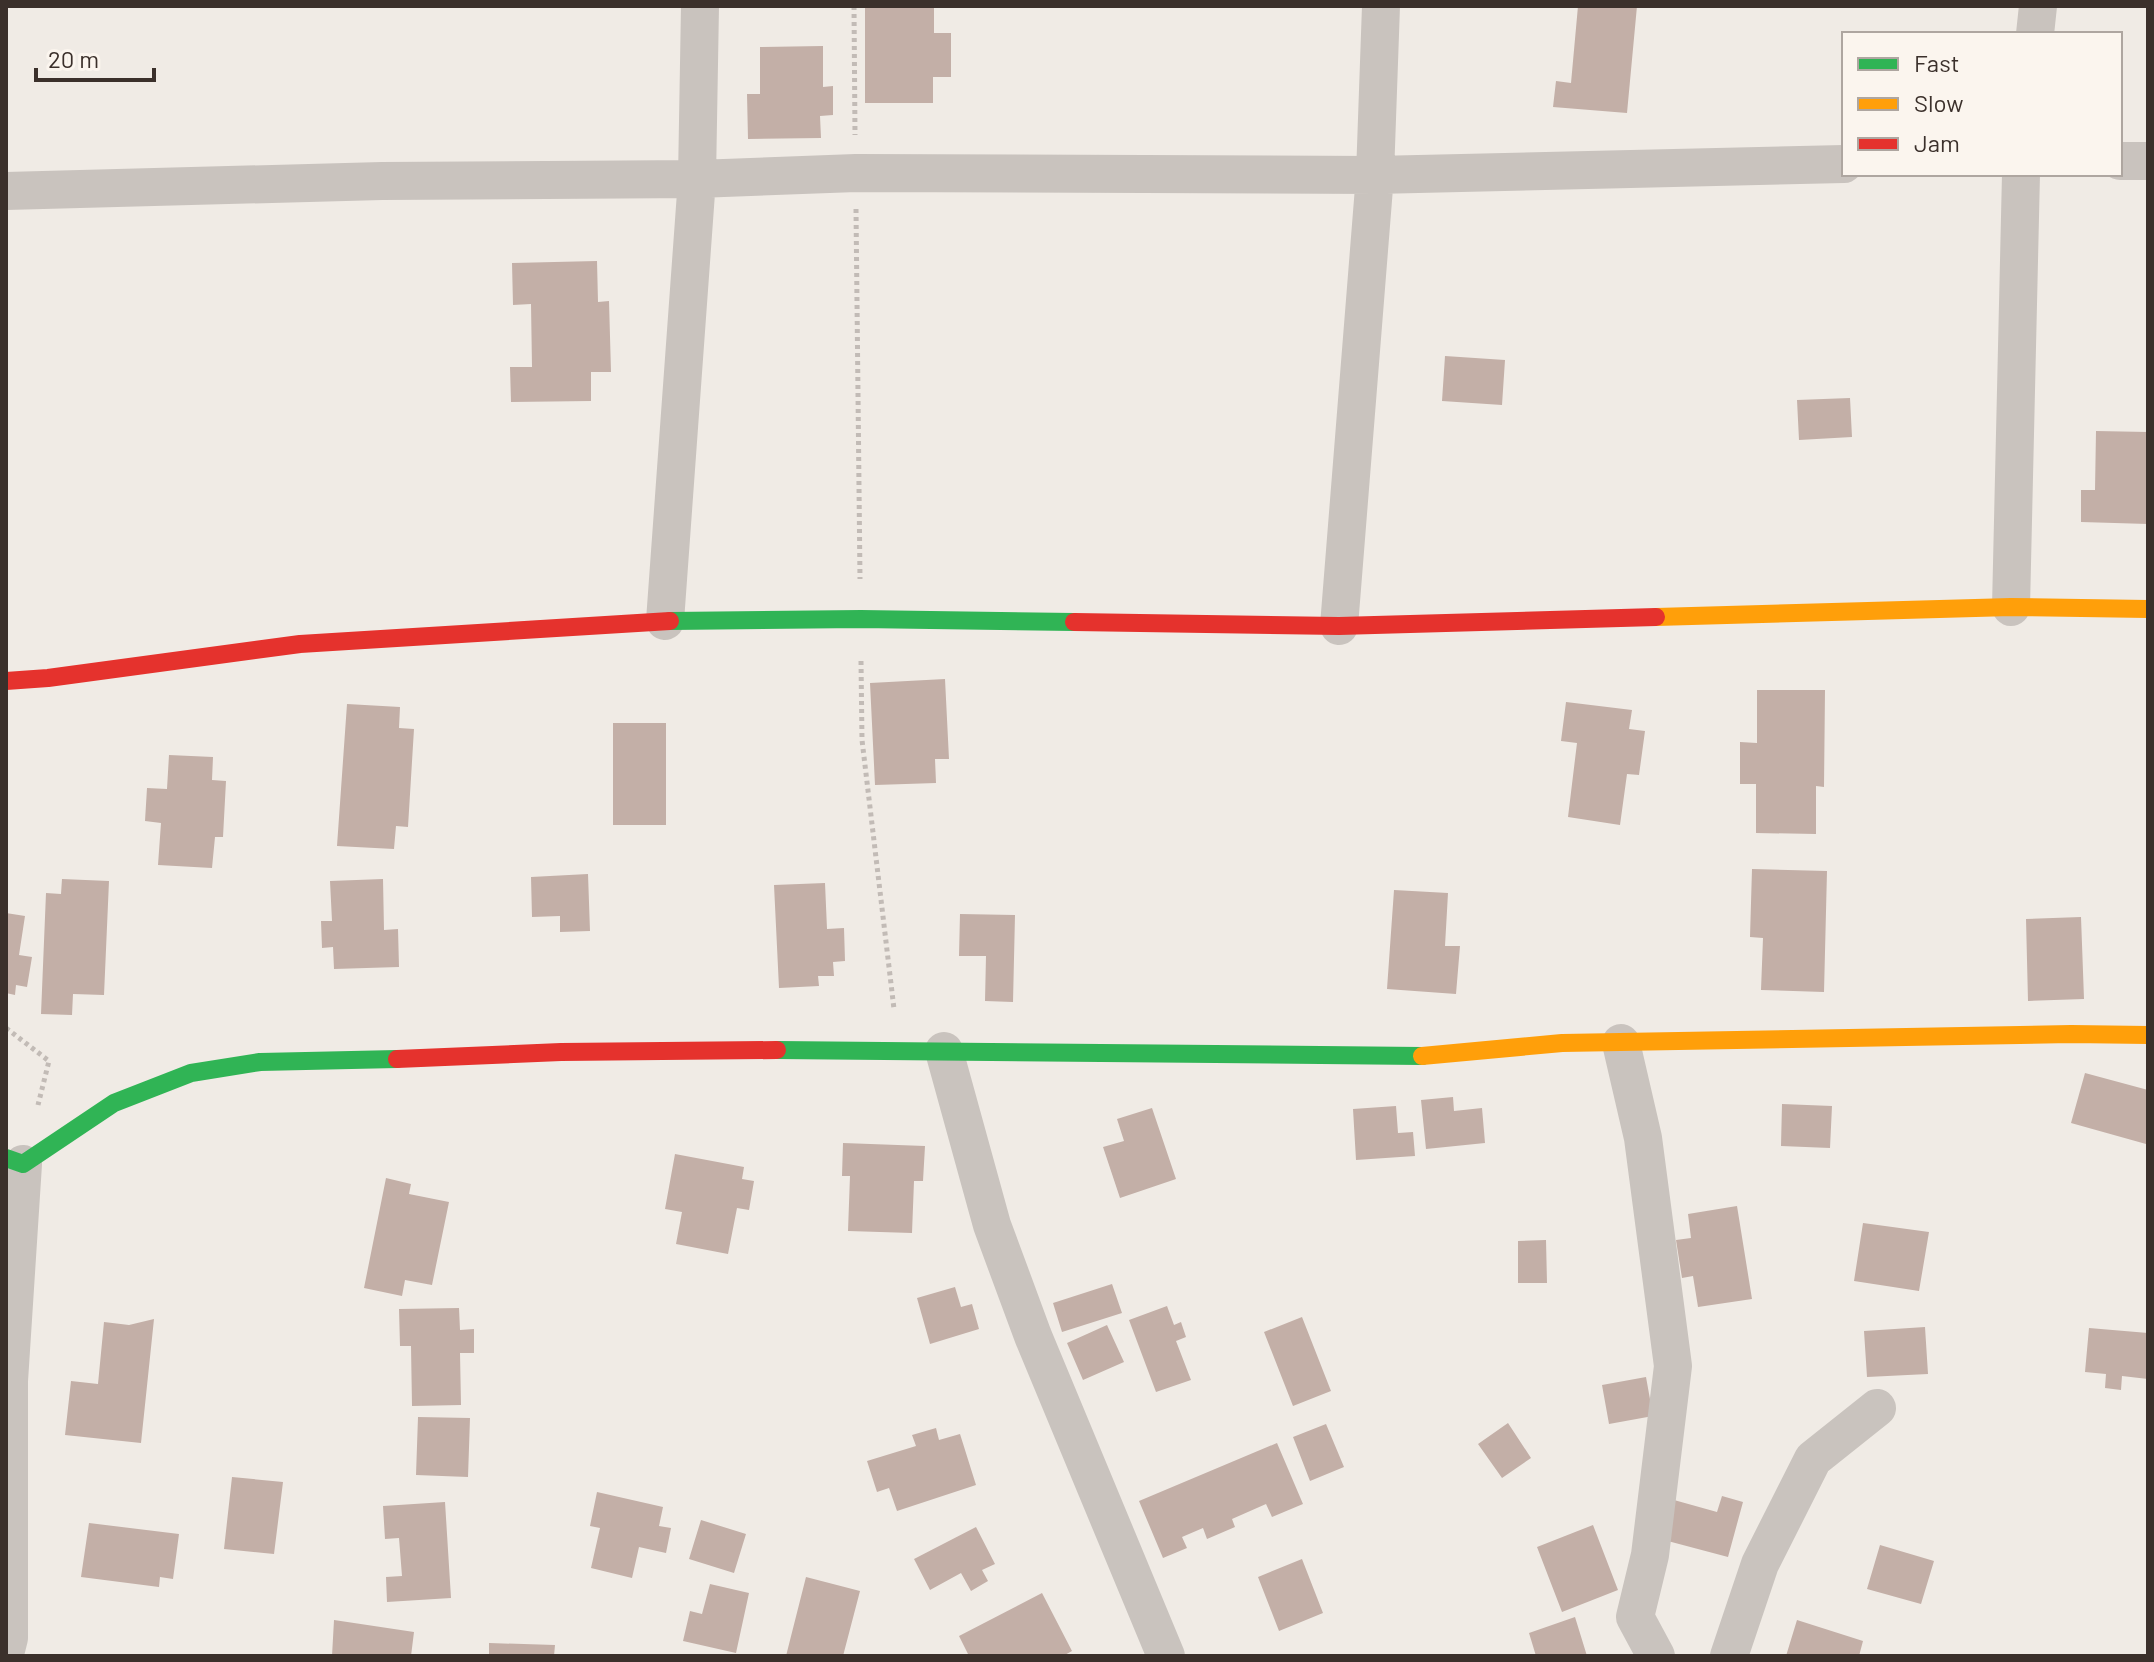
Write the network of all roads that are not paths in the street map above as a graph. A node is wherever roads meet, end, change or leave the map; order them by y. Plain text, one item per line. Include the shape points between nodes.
1 (700, 6) edge
2 (1381, 6) edge
3 (2038, 6) edge
4 (2035, 32) edge
5 (2122, 161) edge
6 (2148, 161) edge
7 (1842, 164) edge
8 (1375, 175) junction
9 (2021, 176) edge
10 (697, 179) junction
11 (6, 191) edge
12 (2011, 607) junction
13 (2148, 609) edge
14 (665, 621) junction
15 (1339, 626) junction
16 (6, 681) edge
17 (2148, 1035) edge
18 (1621, 1043) junction
19 (944, 1051) junction
20 (14, 1161) edge
21 (1877, 1408) dead end
22 (6, 1650) edge
23 (1166, 1656) edge
24 (1656, 1656) edge
25 (1729, 1656) edge

1 - 10 street
2 - 8 street
3 - 4 street
5 - 6 street
7 - 8 street
8 - 10 street via 856,173
8 - 15 street
9 - 12 street
10 - 11 street
10 - 14 street
12 - 13 street
12 - 15 street
14 - 15 street
14 - 16 street via 300,644
17 - 18 street
18 - 19 street via 1413,1057
18 - 24 street via 1643,1138 1673,1366 1650,1555 1635,1617
19 - 20 street via 561,1052 260,1062 191,1073 114,1103
19 - 23 street via 992,1225
20 - 22 street
21 - 25 street via 1813,1459 1760,1564

